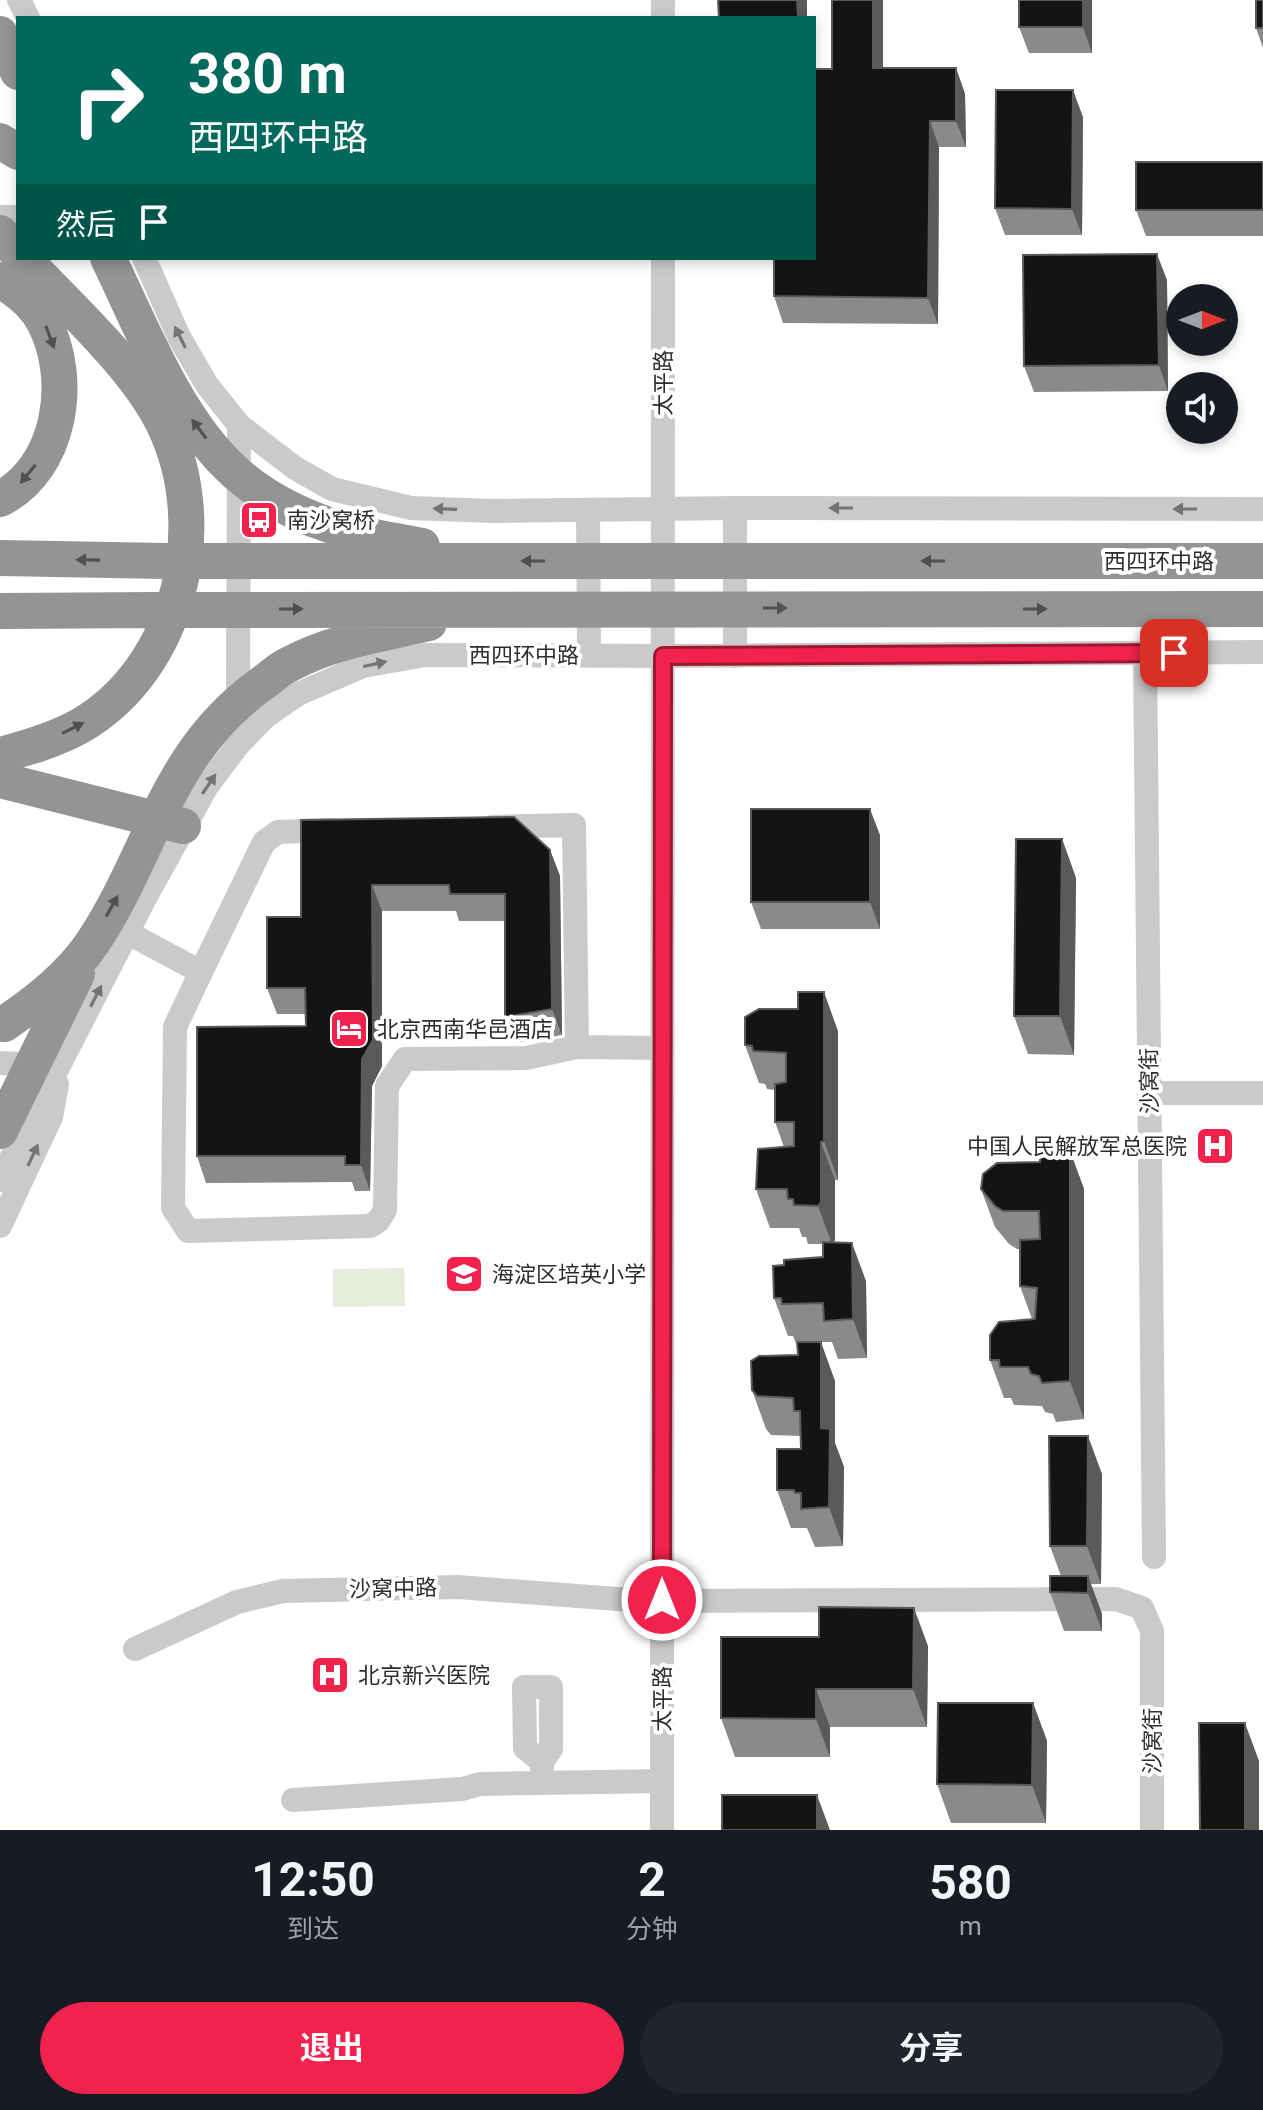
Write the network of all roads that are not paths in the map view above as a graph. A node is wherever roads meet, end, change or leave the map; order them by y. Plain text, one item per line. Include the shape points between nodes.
1 (0, 34) edge
2 (16, 68) edge
3 (0, 233) edge
4 (16, 251) edge
5 (25, 260) edge
6 (663, 260) edge
7 (118, 261) edge
8 (0, 280) edge
9 (239, 425) junction
10 (0, 499) edge
11 (663, 508) junction
12 (735, 508) junction
13 (1263, 509) edge
14 (588, 510) junction
15 (0, 558) edge
16 (490, 561) junction
17 (1263, 561) edge
18 (492, 608) junction
19 (1263, 609) edge
20 (0, 611) edge
21 (1263, 652) edge
22 (1145, 653) junction
23 (589, 655) junction
24 (663, 656) junction
25 (735, 656) junction
26 (238, 745) junction
27 (0, 755) edge
28 (0, 780) edge
29 (183, 826) junction
30 (465, 828) edge
31 (356, 830) edge
32 (128, 933) junction
33 (93, 942) junction
34 (201, 972) junction
35 (0, 1026) edge
36 (577, 1047) junction
37 (662, 1048) junction
38 (0, 1063) edge
39 (61, 1066) junction
40 (1149, 1093) junction
41 (1263, 1093) edge
42 (0, 1131) edge
43 (0, 1180) edge
44 (0, 1226) edge
45 (1154, 1557) dead end
46 (662, 1600) junction
47 (135, 1649) dead end
48 (662, 1781) junction
49 (293, 1800) dead end
50 (662, 1830) edge
51 (1152, 1830) edge

1 - 2 highway
3 - 4 highway
27 -> 5 highway via 81,725 117,697 168,625 186,542 178,461 164,424 112,354
6 - 11 street, 太平路
9 -> 7 street
16 -> 7 highway, bridge via 333,527 276,502 235,473 196,427 168,380
8 -> 10 highway via 18,290 44,321 57,356 61,397 50,442 29,475
14 -> 9 street via 411,508 332,489
9 - 26 street
11 - 12 street
11 - 14 street
11 - 24 street, 太平路
13 -> 12 street
12 - 25 street
14 - 23 street
16 -> 15 highway, 西四环中路, bridge
17 -> 16 highway, 西四环中路, bridge
18 -> 19 highway, bridge
20 -> 18 highway, bridge
33 -> 18 highway, bridge via 189,757 250,692 288,664 328,647
21 - 22 street, 西四环中路
22 - 25 street, 西四环中路
22 - 40 street, 沙窝街
23 - 24 street, 西四环中路
26 -> 23 street, 西四环中路 via 298,694 363,666 425,655
24 - 25 street, 西四环中路
24 - 37 street, 太平路
29 -> 26 street, 西四环中路
28 - 29 highway
29 - 32 street, 西四环中路
30 - 36 street via 574,825
31 - 34 street via 278,832 264,842
32 - 34 street
39 -> 32 street, 西四环中路
33 - 35 highway, bridge via 65,977
33 - 42 highway, bridge
34 - 36 street via 175,1027 173,1208 188,1231 370,1226 385,1210 387,1086 405,1059 526,1058
36 - 37 street
37 - 46 street, 太平路
38 - 39 street
39 - 43 street
44 -> 39 street via 51,1117
40 - 41 street
40 - 45 street, 沙窝街
46 - 47 street, 沙窝中路 via 458,1587 283,1591 237,1602
46 - 48 street, 太平路
46 - 51 street, 沙窝街 via 1116,1599 1142,1608 1152,1631
48 - 49 street via 542,1772 462,1789
48 - 50 street, 太平路

